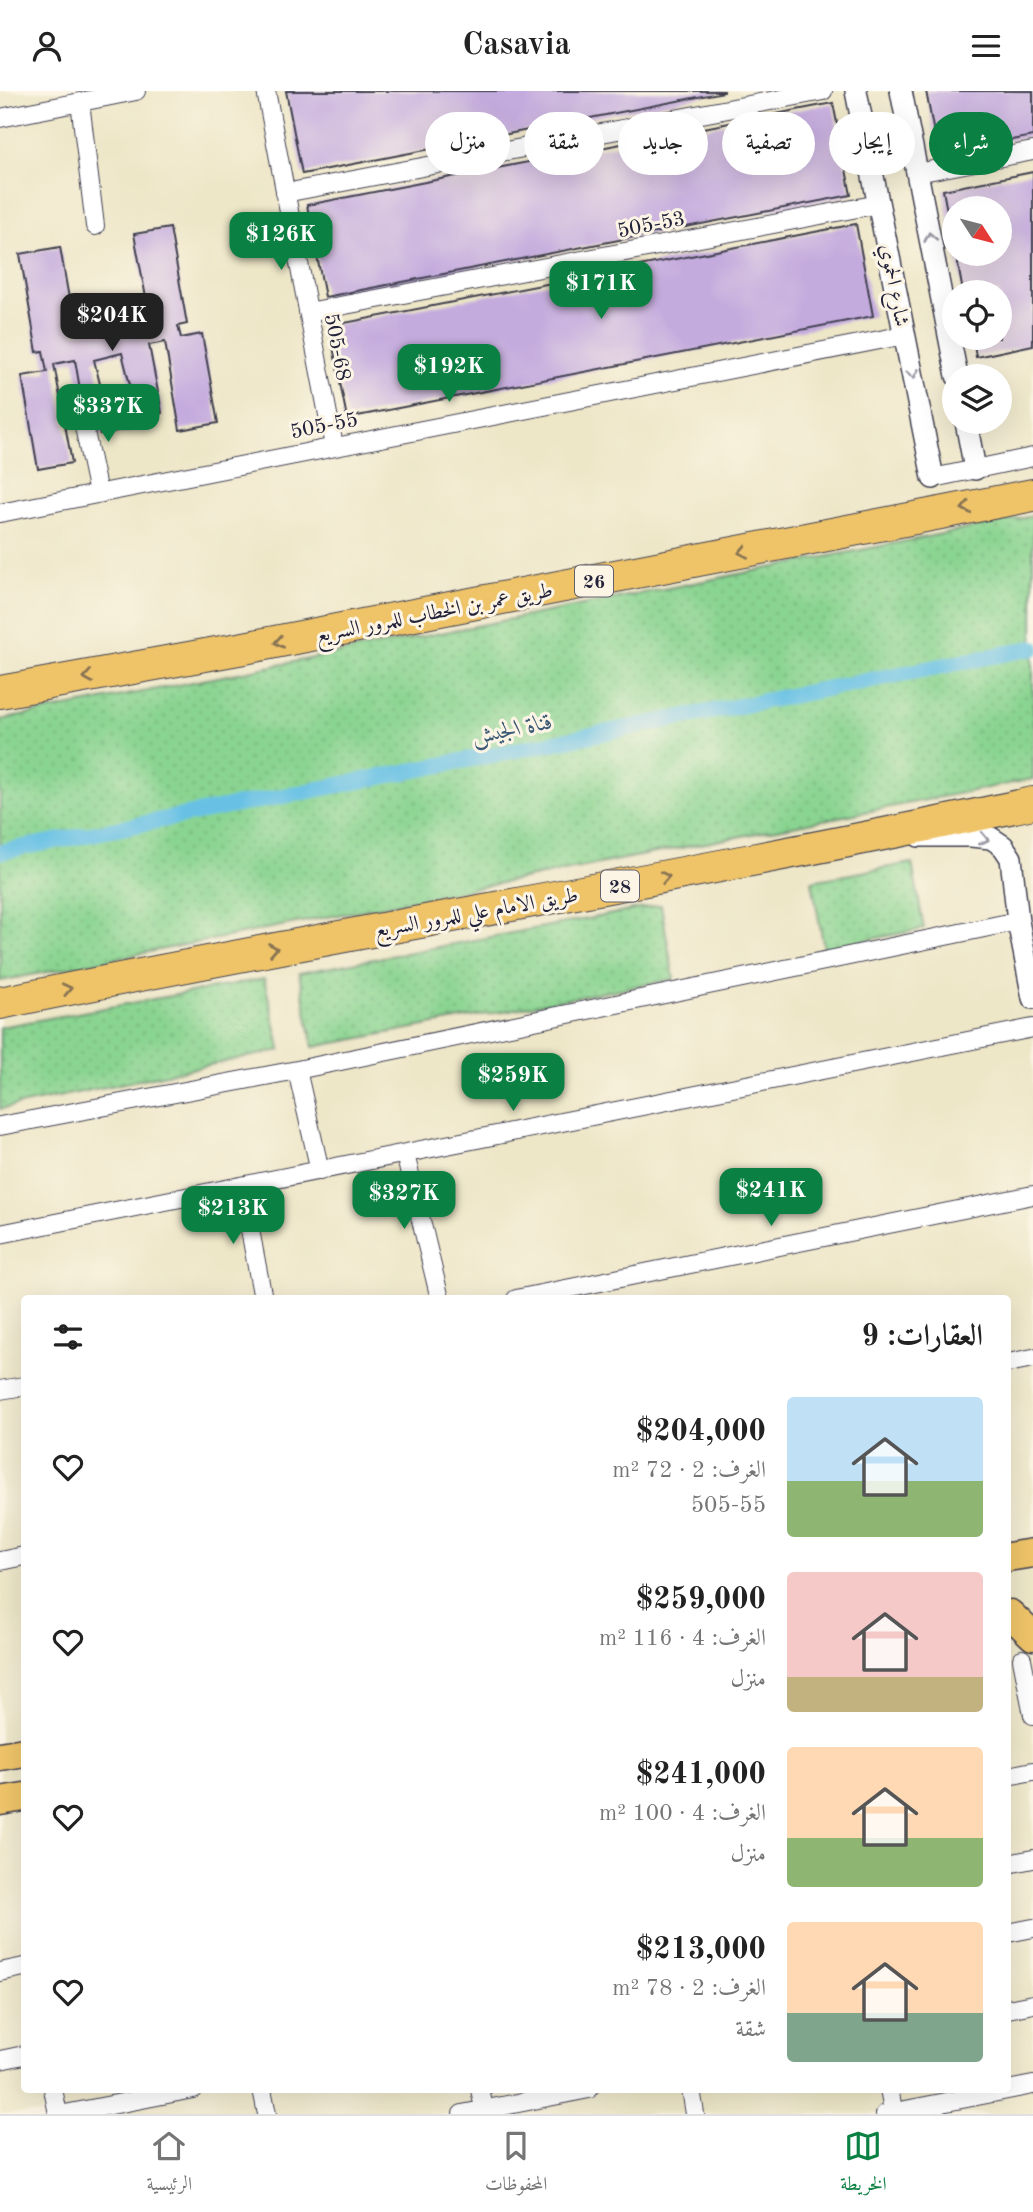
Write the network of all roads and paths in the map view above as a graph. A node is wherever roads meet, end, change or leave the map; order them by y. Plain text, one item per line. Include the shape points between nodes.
1 (136, 91) edge
2 (267, 91) edge
3 (823, 91) edge
4 (856, 91) edge
5 (901, 91) edge
6 (80, 102) junction
7 (0, 118) edge
8 (1033, 151) edge
9 (917, 173) junction
10 (285, 193) junction
11 (879, 204) junction
12 (95, 226) dead end
13 (308, 312) junction
14 (905, 335) junction
15 (955, 364) edge
16 (79, 403) dead end
17 (968, 434) edge
18 (334, 446) junction
19 (1033, 457) edge
20 (975, 469) junction
21 (933, 478) joint
22 (98, 493) junction
23 (1033, 495) edge
24 (0, 513) edge
25 (0, 692) edge
26 (1033, 803) edge
27 (892, 834) junction
28 (1018, 921) junction
29 (1033, 998) edge
30 (0, 1003) edge
31 (1033, 1028) edge
32 (297, 1070) junction
33 (0, 1126) edge
34 (405, 1154) junction
35 (320, 1171) junction
36 (242, 1187) junction
37 (1033, 1195) edge
38 (0, 1234) edge
39 (262, 1295) edge
40 (439, 1295) edge
41 (536, 1295) edge
42 (1033, 1358) edge
43 (1011, 1362) edge
44 (21, 1386) edge
45 (0, 1390) edge
46 (1033, 1553) edge
47 (21, 1557) edge
48 (1011, 1557) edge
49 (0, 1561) edge
50 (1017, 1612) edge
51 (1028, 1647) edge
52 (1033, 1715) edge
53 (21, 1752) edge
54 (0, 1756) edge
55 (1033, 1771) edge
56 (1011, 1775) edge
57 (21, 1798) edge
58 (0, 1801) edge
59 (1033, 1859) edge
60 (1011, 1863) edge
61 (1033, 1929) edge
62 (1011, 1933) edge
63 (21, 1968) edge
64 (0, 1972) edge
65 (1033, 2004) edge
66 (1011, 2008) edge
67 (21, 2056) edge
68 (0, 2060) edge
69 (1033, 2085) edge
70 (1011, 2089) edge
71 (54, 2093) edge
72 (173, 2093) edge
73 (263, 2093) edge
74 (481, 2093) edge
75 (571, 2093) edge
76 (692, 2093) edge
77 (889, 2093) edge
78 (992, 2093) edge
79 (484, 2112) edge
80 (891, 2113) edge
81 (58, 2114) edge
82 (65, 2114) edge
83 (267, 2114) edge
84 (461, 2114) edge
85 (695, 2114) edge

1 - 6 street
2 - 10 street, 505-68
3 - 10 street
4 - 11 street, شارع الحموي
5 - 9 street, شارع الحموي
6 - 7 street
6 - 12 street
8 - 9 street
15 -> 9 street, شارع الحموي
10 - 13 street, 505-68
11 - 13 street, 505-53
11 - 14 street, شارع الحموي
13 - 18 street, 505-68
14 - 18 street, 505-55
14 -> 21 street, شارع الحموي
16 - 22 street
17 - 20 street
18 - 22 street, 505-55
19 - 20 street
20 - 21 street
22 - 24 street, 505-55
23 -> 25 highway, طريق عمر بن الخطاب للمرور السريع / 26
26 - 27 highway, طريق الامام علي للمرور السريع / 28
27 -> 28 street via 991,838 1003,846 1011,858
30 -> 27 highway, طريق الامام علي للمرور السريع / 28 via 206,960
28 - 29 street
28 - 32 street
31 - 34 street
32 - 33 street
32 - 35 street
34 - 35 street
34 - 40 street
35 - 36 street
36 - 38 street
36 - 39 street
37 - 41 street
42 - 43 street
44 - 45 street
46 - 48 main road
47 - 49 street
50 - 51 main road
51 - 52 street
53 - 54 main road
55 - 56 street
57 - 58 main road
59 - 60 street
61 - 62 street
63 - 64 street
65 - 66 street
67 - 68 street
69 - 70 street
71 - 81 street
72 - 82 street
73 - 83 street
74 - 79 street
75 - 79 street
76 - 85 street
77 - 80 street
78 - 80 street
79 - 84 street

